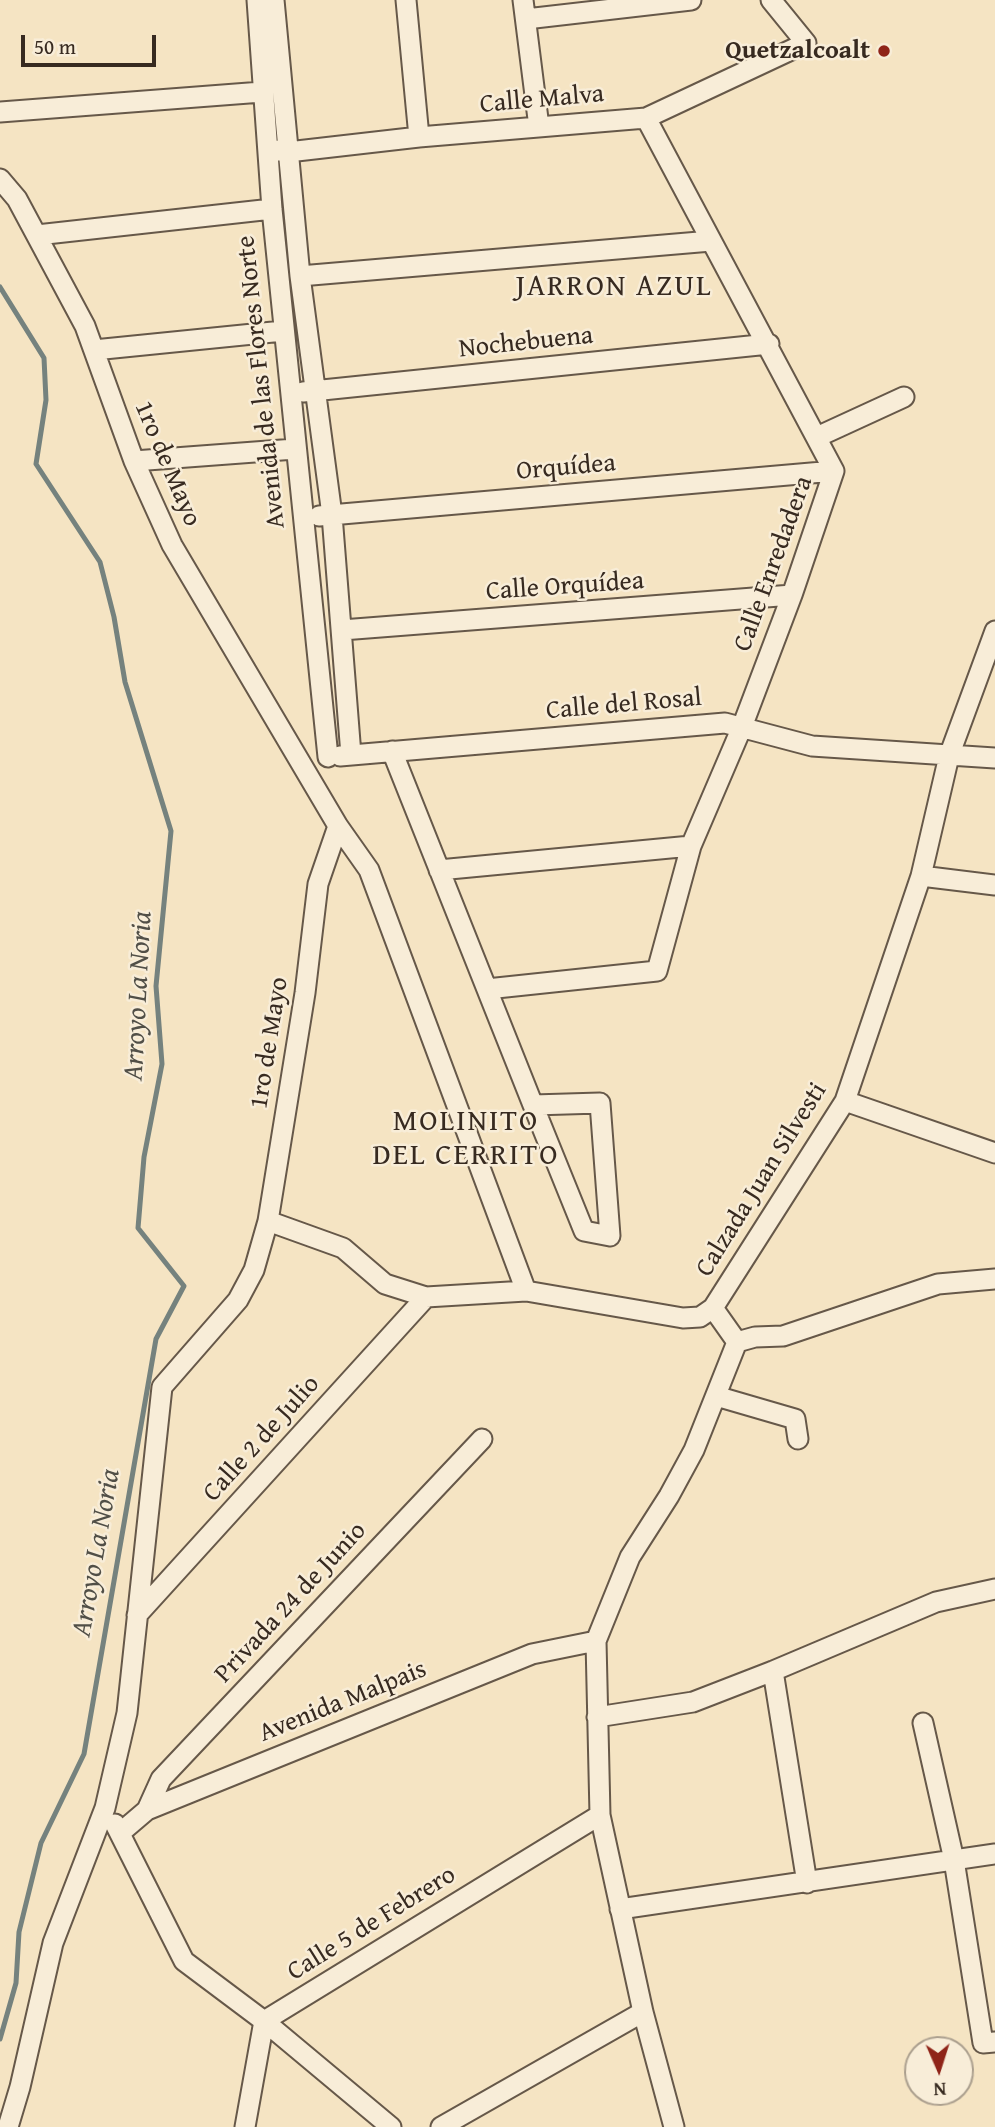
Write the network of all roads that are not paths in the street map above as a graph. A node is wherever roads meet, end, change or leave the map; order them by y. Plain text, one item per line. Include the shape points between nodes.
1 (257, 0) edge
2 (274, 0) edge
3 (406, 0) edge
4 (691, 0) edge
5 (771, 0) edge
6 (525, 10) edge
7 (262, 92) junction
8 (0, 112) edge
9 (646, 118) junction
10 (539, 127) junction
11 (419, 137) junction
12 (267, 150) junction
13 (288, 152) junction
14 (0, 179) edge
15 (272, 209) junction
16 (37, 235) junction
17 (711, 241) junction
18 (300, 276) junction
19 (283, 331) junction
20 (769, 344) junction
21 (94, 350) junction
22 (289, 392) junction
23 (314, 392) junction
24 (904, 397) dead end
25 (817, 437) junction
26 (295, 449) junction
27 (135, 461) junction
28 (834, 471) junction
29 (332, 515) junction
30 (302, 518) junction
31 (792, 595) junction
32 (342, 630) junction
33 (995, 631) edge
34 (742, 727) junction
35 (391, 751) junction
36 (351, 755) junction
37 (328, 757) junction
38 (949, 757) junction
39 (995, 758) edge
40 (301, 763) junction
41 (338, 826) junction
42 (691, 846) junction
43 (439, 870) junction
44 (921, 876) junction
45 (995, 885) edge
46 (487, 989) junction
47 (845, 1101) junction
48 (533, 1105) junction
49 (995, 1153) edge
50 (268, 1221) junction
51 (995, 1279) edge
52 (526, 1291) junction
53 (426, 1297) junction
54 (713, 1308) junction
55 (737, 1342) junction
56 (716, 1396) junction
57 (482, 1438) dead end
58 (797, 1439) dead end
59 (995, 1589) edge
60 (137, 1615) junction
61 (596, 1641) junction
62 (773, 1671) junction
63 (597, 1717) junction
64 (923, 1723) dead end
65 (105, 1808) junction
66 (146, 1810) junction
67 (600, 1815) junction
68 (120, 1833) junction
69 (995, 1854) edge
70 (954, 1860) junction
71 (807, 1883) junction
72 (620, 1909) junction
73 (643, 2012) junction
74 (264, 2021) junction
75 (995, 2042) edge
76 (8, 2127) edge
77 (245, 2127) edge
78 (391, 2127) edge
79 (441, 2127) edge
80 (674, 2127) edge

1 - 7 street, Avenida de las Flores Norte
2 - 13 street, Avenida de las Flores Norte
3 - 11 street
4 - 6 street
5 - 9 street, Calle Malva via 806,43
6 - 10 street
7 - 8 street
7 - 12 street, Avenida de las Flores Norte
9 - 10 street, Calle Malva
9 - 17 street, Calle Enredadera
10 - 11 street, Calle Malva
11 - 13 street, Calle Malva
12 - 13 street, Calle Malva
12 - 15 street, Avenida de las Flores Norte
13 - 18 street, Avenida de las Flores Norte
14 - 16 street, 1ro de Mayo
15 - 16 street
15 - 19 street, Avenida de las Flores Norte
16 - 21 street, 1ro de Mayo
17 - 18 street
17 - 20 street, Calle Enredadera
18 - 23 street, Avenida de las Flores Norte
19 - 21 street
19 - 22 street, Avenida de las Flores Norte
20 - 23 street, Nochebuena
20 - 25 street, Calle Enredadera
21 - 27 street, 1ro de Mayo
22 - 23 street, Nochebuena
22 - 26 street, Avenida de las Flores Norte
23 - 29 street, Avenida de las Flores Norte
24 - 25 street
25 - 28 street, Calle Enredadera
26 - 27 street
26 - 30 street, Avenida de las Flores Norte
27 - 40 street, 1ro de Mayo via 172,545
28 - 29 street, Orquídea
28 - 31 street, Calle Enredadera
29 - 30 street, Orquídea
29 - 32 street, Avenida de las Flores Norte
30 - 37 street, Avenida de las Flores Norte
31 - 32 street, Calle Orquídea
31 - 34 street, Calle Enredadera
32 - 36 street, Avenida de las Flores Norte
33 - 38 street, Calzada Juan Silvesti
34 - 35 street, Calle del Rosal via 725,723
34 - 38 street, Calle del Rosal via 812,746
34 - 42 street, Calle Enredadera
35 - 36 street, Calle del Rosal
35 - 43 street
36 - 37 street, Calle del Rosal
37 - 40 street, Calle del Rosal
38 - 39 street, Calle del Rosal
38 - 44 street, Calzada Juan Silvesti
40 - 41 street
41 - 50 street, 1ro de Mayo via 318,884
41 - 52 street via 369,870
42 - 43 street
42 - 46 street, Calle Enredadera via 657,971
43 - 46 street
44 - 45 street
44 - 47 street, Calzada Juan Silvesti
46 - 48 street
47 - 49 street
47 - 54 street, Calzada Juan Silvesti
48 - 48 street via 584,1231 610,1236 600,1103
50 - 53 street, Calzada Juan Silvesti via 343,1248 385,1284
50 - 60 street, 1ro de Mayo via 254,1270 238,1300 162,1387
51 - 55 street via 938,1284 783,1336
52 - 53 street, Calzada Juan Silvesti
52 - 54 street, Calzada Juan Silvesti via 683,1318 700,1317
53 - 60 street, Calle 2 de Julio
54 - 55 street
55 - 56 street
56 - 58 street via 794,1419
56 - 61 street via 694,1450 630,1556
57 - 66 street, Privada 24 de Junio via 161,1779
59 - 62 street via 936,1601
60 - 65 street, 1ro de Mayo via 127,1713
61 - 63 street
61 - 66 street, Avenida Malpais via 531,1654
62 - 63 street via 693,1702
62 - 71 street
63 - 67 street
64 - 70 street
65 - 68 street
65 - 76 street, 1ro de Mayo via 53,1943
66 - 68 street, Avenida Malpais
67 - 72 street
67 - 74 street, Calle 5 de Febrero
68 - 74 street via 184,1961
69 - 70 street
70 - 71 street
70 - 75 street via 983,2043
71 - 72 street
72 - 73 street
73 - 79 street
73 - 80 street
74 - 77 street
74 - 78 street

